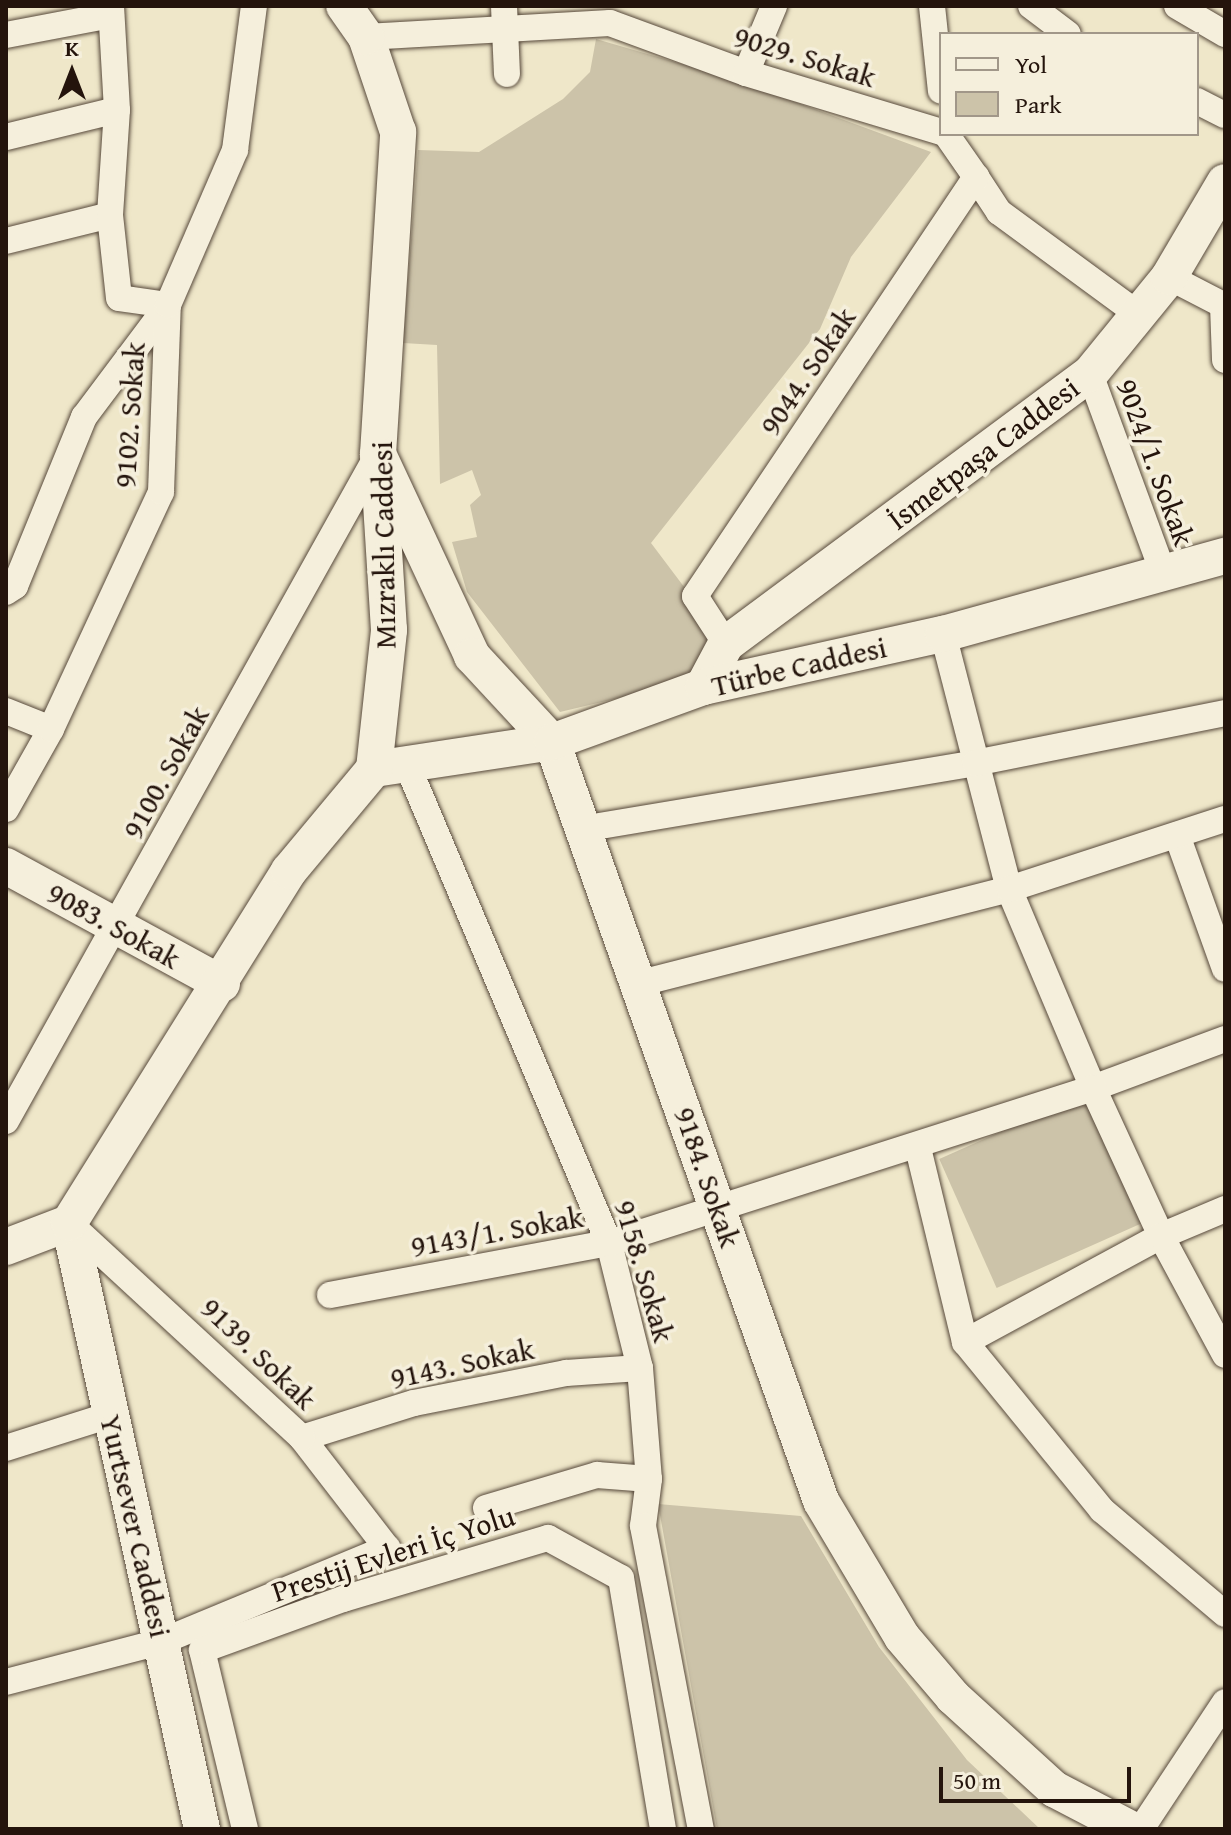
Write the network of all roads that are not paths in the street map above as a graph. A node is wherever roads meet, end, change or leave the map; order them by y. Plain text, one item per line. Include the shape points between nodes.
1 (254, 6) edge
2 (344, 6) edge
3 (774, 6) edge
4 (932, 6) edge
5 (1031, 6) edge
6 (1177, 6) edge
7 (111, 10) edge
8 (610, 15) edge
9 (504, 17) edge
10 (1065, 32) edge
11 (1225, 34) edge
12 (6, 35) edge
13 (366, 37) junction
14 (939, 72) edge
15 (746, 73) junction
16 (507, 74) dead end
17 (1199, 102) edge
18 (117, 110) junction
19 (1225, 115) edge
20 (939, 131) edge
21 (946, 136) edge
22 (6, 137) edge
23 (976, 177) junction
24 (1225, 182) edge
25 (110, 215) junction
26 (6, 241) edge
27 (1169, 277) junction
28 (168, 305) junction
29 (1139, 315) junction
30 (1225, 360) edge
31 (1090, 374) junction
32 (378, 454) junction
33 (1225, 556) edge
34 (1163, 572) junction
35 (6, 592) edge
36 (943, 634) junction
37 (726, 644) junction
38 (703, 687) junction
39 (6, 711) edge
40 (1225, 713) edge
41 (51, 729) junction
42 (552, 742) junction
43 (975, 763) junction
44 (390, 766) junction
45 (6, 809) edge
46 (1225, 819) edge
47 (582, 829) junction
48 (1177, 835) junction
49 (6, 866) edge
50 (1009, 889) junction
51 (117, 926) junction
52 (1225, 969) edge
53 (641, 983) junction
54 (222, 984) junction
55 (1225, 1039) edge
56 (1093, 1088) junction
57 (6, 1121) edge
58 (918, 1148) junction
59 (719, 1208) junction
60 (1225, 1209) edge
61 (69, 1223) junction
62 (1161, 1236) junction
63 (609, 1243) junction
64 (6, 1247) edge
65 (330, 1295) dead end
66 (965, 1342) junction
67 (1225, 1355) edge
68 (640, 1368) junction
69 (110, 1415) junction
70 (302, 1438) junction
71 (6, 1448) edge
72 (649, 1479) junction
73 (486, 1508) dead end
74 (1225, 1614) edge
75 (163, 1641) junction
76 (6, 1682) edge
77 (1225, 1702) edge
78 (1126, 1828) edge
79 (202, 1829) edge
80 (245, 1829) edge
81 (663, 1829) edge
82 (701, 1829) edge

1 - 28 street, 9102. Sokak via 235,150
2 - 13 main road, Mızraklı Caddesi
3 - 15 street
4 - 14 street
5 - 10 street
6 - 11 street
7 - 12 street
7 - 18 street
8 - 9 street, 9029. Sokak
8 - 15 street, 9029. Sokak
9 - 13 street, 9029. Sokak
9 - 16 street
13 - 32 main road, Mızraklı Caddesi via 398,132
15 - 20 street, 9029. Sokak
17 - 19 street
18 - 22 street
18 - 25 street
21 - 23 street
23 - 29 street via 999,212
23 - 37 street, 9044. Sokak via 695,596
24 - 27 main road, İsmetpaşa Caddesi
25 - 26 street
25 - 28 street via 119,298
27 - 29 main road, İsmetpaşa Caddesi
27 - 30 street via 1223,305
28 - 35 street via 84,417 15,586
28 - 41 street, 9102. Sokak via 161,492
29 - 31 main road, İsmetpaşa Caddesi
31 - 34 street, 9024/1. Sokak
31 - 37 main road, İsmetpaşa Caddesi
32 - 42 main road, 9184. Sokak via 472,656
32 - 44 main road, Mızraklı Caddesi via 389,630
32 - 51 street, 9100. Sokak
33 - 34 main road, Türbe Caddesi
34 - 36 main road, Türbe Caddesi
36 - 38 main road, Türbe Caddesi
36 - 43 street
37 - 38 main road, İsmetpaşa Caddesi
38 - 42 main road, Türbe Caddesi
39 - 41 street
40 - 43 street
41 - 45 street, 9102. Sokak
42 - 44 main road, Türbe Caddesi
42 - 47 main road, 9184. Sokak
43 - 47 street
43 - 50 street
44 - 54 main road via 289,871
44 - 63 street, 9158. Sokak
46 - 48 street
47 - 53 main road, 9184. Sokak
48 - 50 street
48 - 52 street
49 - 51 main road, 9083. Sokak
50 - 53 street
50 - 56 street
51 - 54 main road, 9083. Sokak
51 - 57 street, 9100. Sokak
53 - 59 main road, 9184. Sokak
54 - 61 main road
55 - 56 street, 9143/1. Sokak
56 - 58 street, 9143/1. Sokak
56 - 62 street
58 - 59 street, 9143/1. Sokak
58 - 66 street
59 - 63 street, 9143/1. Sokak
59 - 78 main road, 9184. Sokak via 821,1501 902,1637 1000,1743 1054,1789
60 - 62 street
61 - 64 main road
61 - 69 main road, Yurtsever Caddesi
61 - 70 street, 9139. Sokak
62 - 66 street
62 - 67 street
63 - 65 street, 9143/1. Sokak
63 - 68 street, 9158. Sokak
66 - 74 street via 1102,1510
68 - 70 street, 9143. Sokak via 566,1373 414,1403
68 - 72 street, 9158. Sokak
69 - 71 street
69 - 75 main road, Yurtsever Caddesi
70 - 75 street, 9139. Sokak via 387,1548
72 - 73 street via 597,1475
72 - 82 street, 9158. Sokak via 643,1526
75 - 76 street
75 - 79 main road, Yurtsever Caddesi
77 - 78 street
80 - 81 street, Prestij Evleri İç Yolu via 202,1650 343,1599 548,1538 621,1578

